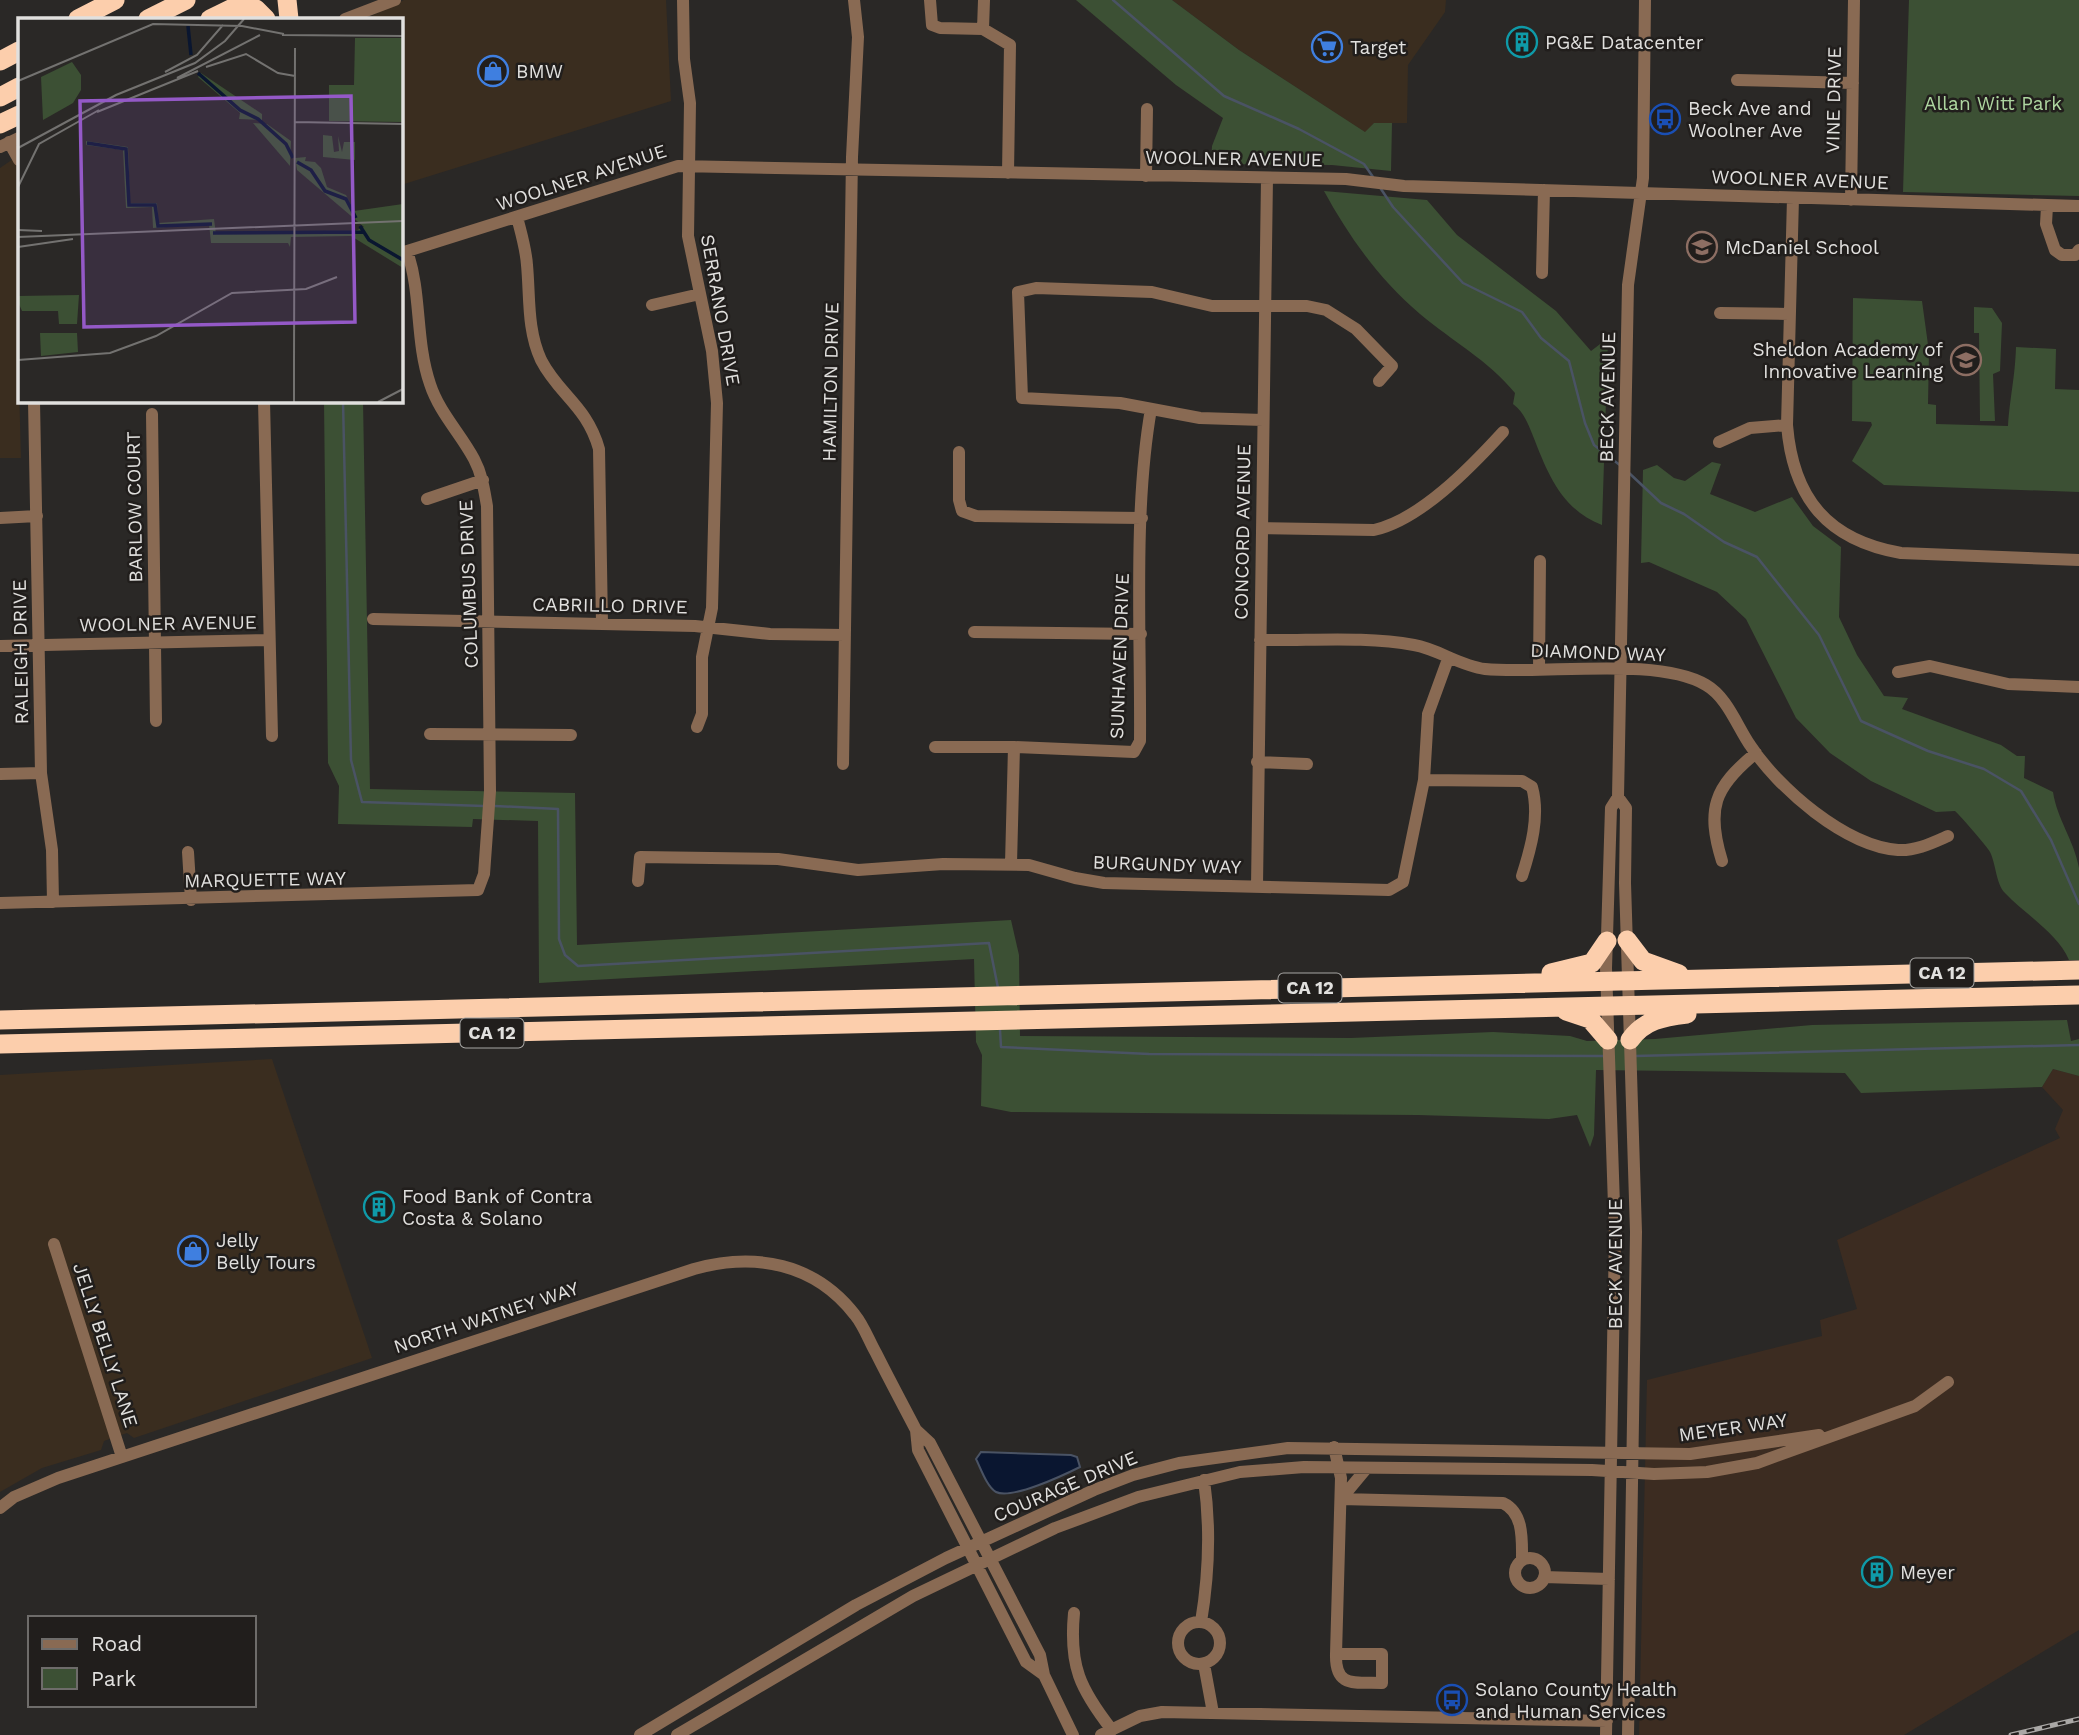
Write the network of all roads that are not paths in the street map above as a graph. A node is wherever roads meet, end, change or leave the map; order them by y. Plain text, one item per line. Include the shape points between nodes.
1 (115, 0) edge
2 (186, 0) edge
3 (249, 0) edge
4 (287, 0) edge
5 (375, 0) edge
6 (395, 0) edge
7 (683, 0) edge
8 (854, 0) edge
9 (930, 0) edge
10 (984, 0) edge
11 (1645, 0) edge
12 (1854, 0) edge
13 (229, 10) junction
14 (364, 10) junction
15 (80, 18) edge
16 (150, 18) edge
17 (212, 18) edge
18 (265, 18) edge
19 (289, 18) edge
20 (347, 18) edge
21 (983, 29) junction
22 (18, 52) edge
23 (0, 61) edge
24 (1737, 80) dead end
25 (1853, 83) junction
26 (18, 88) edge
27 (0, 97) edge
28 (1147, 109) dead end
29 (18, 115) edge
30 (0, 124) edge
31 (9, 142) edge
32 (18, 158) edge
33 (688, 165) junction
34 (852, 170) junction
35 (1008, 173) junction
36 (1146, 176) junction
37 (1268, 178) junction
38 (1544, 190) junction
39 (1641, 193) junction
40 (1793, 198) junction
41 (1851, 200) junction
42 (2047, 206) junction
43 (2079, 206) edge
44 (517, 218) junction
45 (2079, 250) edge
46 (404, 252) edge
47 (1542, 273) dead end
48 (699, 294) junction
49 (652, 305) dead end
50 (1266, 306) junction
51 (1720, 313) dead end
52 (1789, 314) junction
53 (1379, 381) dead end
54 (34, 402) edge
55 (264, 402) edge
56 (1151, 409) junction
57 (152, 414) dead end
58 (1263, 420) junction
59 (1787, 425) junction
60 (1503, 432) dead end
61 (1719, 442) dead end
62 (959, 452) dead end
63 (483, 480) junction
64 (427, 499) dead end
65 (37, 516) junction
66 (0, 518) edge
67 (1142, 518) junction
68 (1262, 528) junction
69 (2079, 560) edge
70 (1540, 561) dead end
71 (373, 619) dead end
72 (490, 622) junction
73 (602, 623) junction
74 (708, 627) junction
75 (974, 632) dead end
76 (1141, 634) junction
77 (845, 635) junction
78 (268, 640) junction
79 (1260, 640) junction
80 (156, 642) junction
81 (40, 644) junction
82 (0, 646) edge
83 (1448, 659) junction
84 (1539, 669) junction
85 (1622, 671) junction
86 (1898, 672) dead end
87 (2079, 687) edge
88 (156, 721) dead end
89 (697, 727) dead end
90 (430, 734) dead end
91 (491, 735) junction
92 (272, 736) dead end
93 (571, 736) dead end
94 (935, 747) dead end
95 (1014, 747) junction
96 (1756, 753) junction
97 (1257, 762) junction
98 (843, 764) dead end
99 (1307, 764) dead end
100 (41, 773) junction
101 (0, 774) edge
102 (1424, 780) junction
103 (1618, 797) junction
104 (1948, 836) dead end
105 (188, 852) dead end
106 (1722, 861) dead end
107 (1011, 864) junction
108 (1522, 876) dead end
109 (638, 881) dead end
110 (1256, 886) junction
111 (478, 890) joint
112 (191, 900) junction
113 (53, 902) junction
114 (0, 903) edge
115 (1617, 941) junction
116 (2079, 970) edge
117 (1700, 979) junction
118 (1628, 981) junction
119 (1607, 982) junction
120 (1440, 984) junction
121 (2079, 995) edge
122 (1769, 1001) junction
123 (1607, 1006) junction
124 (1629, 1006) junction
125 (1555, 1007) junction
126 (2, 1020) edge
127 (1608, 1040) junction
128 (1630, 1040) junction
129 (54, 1043) junction
130 (0, 1044) edge
131 (0, 1053) edge
132 (54, 1244) dead end
133 (1948, 1382) dead end
134 (916, 1430) junction
135 (1837, 1433) junction
136 (1334, 1447) junction
137 (1611, 1452) junction
138 (1633, 1454) junction
139 (122, 1457) junction
140 (1339, 1467) junction
141 (1366, 1469) junction
142 (1611, 1472) junction
143 (1633, 1473) junction
144 (1204, 1480) junction
145 (1341, 1499) junction
146 (0, 1508) edge
147 (982, 1542) junction
148 (967, 1548) junction
149 (991, 1558) junction
150 (1522, 1560) junction
151 (976, 1565) junction
152 (1544, 1577) junction
153 (1609, 1579) junction
154 (1074, 1613) dead end
155 (1201, 1622) junction
156 (1336, 1654) dead end
157 (1204, 1664) junction
158 (1044, 1675) junction
159 (719, 1690) junction
160 (728, 1703) junction
161 (1213, 1713) junction
162 (1607, 1721) junction
163 (1107, 1732) edge
164 (640, 1735) edge
165 (677, 1735) edge
166 (1073, 1735) edge
167 (1606, 1735) edge
168 (1628, 1735) edge

1 - 15 highway
2 - 16 highway
3 - 13 highway
4 - 19 highway
5 - 14 street
6 - 14 street
7 - 33 street, SERRANO DRIVE via 690,103
8 - 34 street, HAMILTON DRIVE via 858,37
9 - 21 street via 932,25
10 - 21 street
11 - 39 street, BECK AVENUE
12 - 25 street, VINE DRIVE
13 - 17 highway
13 - 18 highway via 256,9
14 - 20 street
21 - 35 street via 1010,45
22 - 23 highway
24 - 25 street
25 - 41 street, VINE DRIVE
26 - 27 highway
28 - 36 street
29 - 30 highway
31 - 32 street
33 - 34 street, WOOLNER AVENUE
33 - 44 street, WOOLNER AVENUE via 666,168
33 - 48 street, SERRANO DRIVE via 688,236
34 - 35 street, WOOLNER AVENUE
34 - 77 street, HAMILTON DRIVE
35 - 36 street, WOOLNER AVENUE
36 - 37 street, WOOLNER AVENUE
37 - 38 street, WOOLNER AVENUE
37 - 50 street, CONCORD AVENUE
38 - 39 street, WOOLNER AVENUE
38 - 47 street
39 - 40 street, WOOLNER AVENUE
39 - 85 street, BECK AVENUE via 1628,285
40 - 41 street, WOOLNER AVENUE
40 - 52 street
41 - 42 street, WOOLNER AVENUE
42 - 43 street, WOOLNER AVENUE
42 - 45 street via 2046,224 2055,250 2067,256
44 - 46 street, WOOLNER AVENUE
44 - 73 street via 527,262 534,340 550,374 593,429 598,449
46 - 63 street, COLUMBUS DRIVE via 415,275 421,356 431,388
48 - 49 street
48 - 74 street, SERRANO DRIVE via 712,351 717,403
50 - 53 street via 1307,306 1343,318 1392,366
50 - 56 street via 1212,306 1152,292 1036,288 1018,292 1022,398
50 - 58 street, CONCORD AVENUE
51 - 52 street
52 - 59 street
54 - 65 street, RALEIGH DRIVE
55 - 78 street, WOOLNER AVENUE
56 - 58 street via 1200,418
56 - 67 street, SUNHAVEN DRIVE
57 - 80 street, BARLOW COURT
58 - 68 street, CONCORD AVENUE
59 - 61 street via 1750,429
59 - 69 street via 1790,459 1799,483 1814,507 1854,540 1900,554
60 - 68 street via 1418,510 1390,526
62 - 67 street via 962,511 976,516
63 - 64 street
63 - 72 street, COLUMBUS DRIVE
65 - 66 street
65 - 81 street, RALEIGH DRIVE
67 - 76 street, SUNHAVEN DRIVE
68 - 79 street, CONCORD AVENUE
70 - 84 street
71 - 72 street, CABRILLO DRIVE
72 - 73 street, CABRILLO DRIVE
72 - 91 street, COLUMBUS DRIVE
73 - 74 street, CABRILLO DRIVE
74 - 77 street, CABRILLO DRIVE
74 - 89 street, SERRANO DRIVE via 702,657 702,715
75 - 76 street
76 - 95 street, SUNHAVEN DRIVE via 1140,741 1134,752
77 - 98 street, HAMILTON DRIVE
78 - 80 street, WOOLNER AVENUE
78 - 92 street
79 - 83 street, DIAMOND WAY via 1401,643
79 - 97 street, CONCORD AVENUE
80 - 81 street, WOOLNER AVENUE
80 - 88 street, BARLOW COURT
81 - 82 street, WOOLNER AVENUE
81 - 100 street, RALEIGH DRIVE
83 - 84 street, DIAMOND WAY via 1484,668
83 - 102 street, BURGUNDY WAY via 1428,714
84 - 85 street, DIAMOND WAY
85 - 96 street, DIAMOND WAY via 1677,675 1706,685 1728,709
85 - 103 street, BECK AVENUE
86 - 87 street via 1930,666 2008,684
90 - 91 street
91 - 93 street
91 - 111 street, COLUMBUS DRIVE via 484,874
94 - 95 street
95 - 107 street
96 - 104 street, DIAMOND WAY via 1784,786 1830,823 1876,846 1922,848
96 - 106 street via 1717,797 1712,819
97 - 99 street
97 - 110 street, CONCORD AVENUE
100 - 101 street
100 - 113 street, RALEIGH DRIVE via 52,850
102 - 108 street via 1522,781 1532,787 1536,801 1531,849
102 - 110 street, BURGUNDY WAY via 1400,886 1390,890
103 - 115 street, BECK AVENUE via 1611,808
103 - 115 street, BECK AVENUE via 1626,808
105 - 112 street
107 - 109 street, BURGUNDY WAY via 858,870 778,859 640,857
107 - 110 street, BURGUNDY WAY via 1104,883
111 - 112 street, MARQUETTE WAY
112 - 113 street, MARQUETTE WAY
113 - 114 street, MARQUETTE WAY
115 - 117 highway via 1656,968
115 - 118 street, BECK AVENUE
115 - 119 street, BECK AVENUE
115 - 120 highway via 1579,968
116 - 117 highway, CA 12
117 - 118 highway, CA 12
118 - 119 highway, CA 12
118 - 124 street, BECK AVENUE
119 - 120 highway, CA 12
119 - 123 street, BECK AVENUE
120 - 126 highway, CA 12
121 - 122 highway, CA 12
122 - 124 highway, CA 12
122 - 128 highway via 1650,1021
123 - 124 highway, CA 12
123 - 125 highway, CA 12
123 - 127 street, BECK AVENUE
124 - 128 street, BECK AVENUE
125 - 127 highway via 1590,1019
125 - 129 highway, CA 12
127 - 137 street, BECK AVENUE via 1615,1235
128 - 138 street, BECK AVENUE via 1636,1232
129 - 130 highway, CA 12
129 - 131 highway
132 - 139 street, JELLY BELLY LANE
133 - 135 street, MEYER WAY via 1915,1406
134 - 139 street, NORTH WATNEY WAY via 856,1316 832,1291 766,1260 739,1260 694,1269
134 - 147 street, NORTH WATNEY WAY via 930,1443
134 - 148 street, NORTH WATNEY WAY via 918,1450
135 - 138 street, MEYER WAY via 1690,1454
135 - 143 street, MEYER WAY via 1732,1468 1684,1474
136 - 137 street, COURAGE DRIVE
136 - 140 street
136 - 147 street, COURAGE DRIVE via 1248,1451 1133,1475
137 - 138 street, COURAGE DRIVE
137 - 142 street, BECK AVENUE
138 - 143 street, BECK AVENUE
139 - 146 street, NORTH WATNEY WAY via 38,1485
140 - 141 street, COURAGE DRIVE
140 - 144 street, COURAGE DRIVE via 1240,1472
140 - 145 street
141 - 142 street, COURAGE DRIVE
141 - 145 street
142 - 143 street, MEYER WAY
142 - 153 street, BECK AVENUE
143 - 168 street, BECK AVENUE
144 - 149 street, COURAGE DRIVE via 1097,1510
144 - 155 street via 1209,1573
145 - 150 street via 1503,1503 1519,1522
145 - 156 street
147 - 148 street, COURAGE DRIVE
147 - 149 street, NORTH WATNEY WAY
148 - 151 street, NORTH WATNEY WAY
148 - 159 street, COURAGE DRIVE via 856,1605
149 - 151 street, COURAGE DRIVE
149 - 158 street, NORTH WATNEY WAY via 1040,1655
150 - 152 street via 1532,1558 1541,1563
150 - 152 street via 1514,1572 1520,1584 1533,1588
151 - 158 street, NORTH WATNEY WAY via 1026,1662
151 - 160 street, COURAGE DRIVE via 874,1617
152 - 153 street
153 - 162 street, BECK AVENUE
154 - 163 street via 1078,1680
155 - 157 street via 1216,1630 1220,1646
155 - 157 street via 1186,1626 1178,1640 1188,1662
157 - 161 street
158 - 166 street
159 - 160 street
159 - 164 street, COURAGE DRIVE
160 - 165 street, COURAGE DRIVE
161 - 162 street
161 - 163 street via 1162,1712 1140,1716
162 - 167 street, BECK AVENUE

